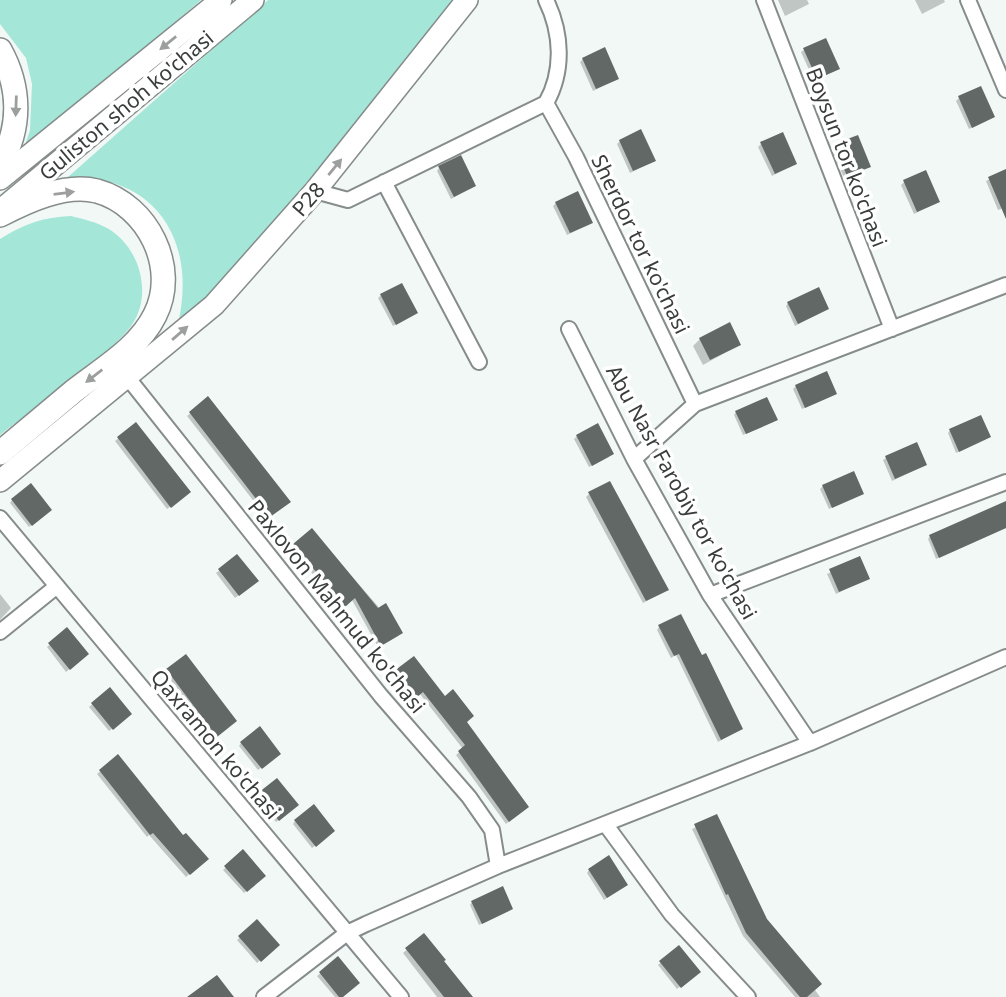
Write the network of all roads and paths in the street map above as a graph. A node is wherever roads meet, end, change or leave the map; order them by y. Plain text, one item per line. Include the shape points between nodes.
1 (221, 0) edge
2 (253, 0) edge
3 (467, 0) edge
4 (545, 0) edge
5 (764, 0) edge
6 (968, 0) edge
7 (0, 50) edge
8 (1006, 90) edge
9 (546, 103) junction
10 (0, 164) edge
11 (0, 179) edge
12 (384, 182) junction
13 (315, 191) junction
14 (0, 213) edge
15 (1006, 285) edge
16 (569, 329) dead end
17 (892, 329) junction
18 (479, 362) dead end
19 (128, 378) junction
20 (695, 404) junction
21 (0, 453) edge
22 (634, 459) junction
23 (0, 481) edge
24 (1006, 482) edge
25 (0, 518) edge
26 (57, 586) junction
27 (710, 595) junction
28 (0, 632) edge
29 (1006, 657) edge
30 (810, 743) junction
31 (606, 825) junction
32 (498, 866) junction
33 (346, 933) junction
34 (264, 997) edge
35 (401, 997) edge
36 (748, 997) edge

1 -> 11 main road, Guliston shoh ko'chasi
2 - 14 main road, Guliston shoh ko'chasi
13 -> 3 main road, Р28
4 - 9 street via 560,50 555,86
5 - 17 street, Boysun tor ko'chasi
6 - 8 street
7 -> 10 main road, Guliston shoh ko'chasi via 17,89 8,151
9 - 12 street
9 - 20 street, Sherdor tor ko'chasi
12 - 13 street via 348,200
12 - 18 street
19 -> 13 main road, Р28 via 214,305
14 -> 21 main road, Guliston shoh ko'chasi via 62,191 96,191 128,208 153,237 165,265 163,295 142,336
15 - 17 street
16 - 22 street, Abu Nasr Farobiy tor ko'chasi
17 - 20 street
19 - 23 main road, Р28
19 - 32 street, Paxlovon Mahmud ko'chasi via 381,696 469,797 492,830
20 - 22 street
22 - 27 street, Abu Nasr Farobiy tor ko'chasi
24 - 27 street
25 - 26 street, Qaxramon ko'chasi
26 - 28 street
26 - 33 street, Qaxramon ko'chasi
27 - 30 street, Abu Nasr Farobiy tor ko'chasi
29 - 30 street
30 - 31 street
31 - 32 street
31 - 36 street via 672,915
32 - 33 street
33 - 34 street
33 - 35 street, Qaxramon ko'chasi

